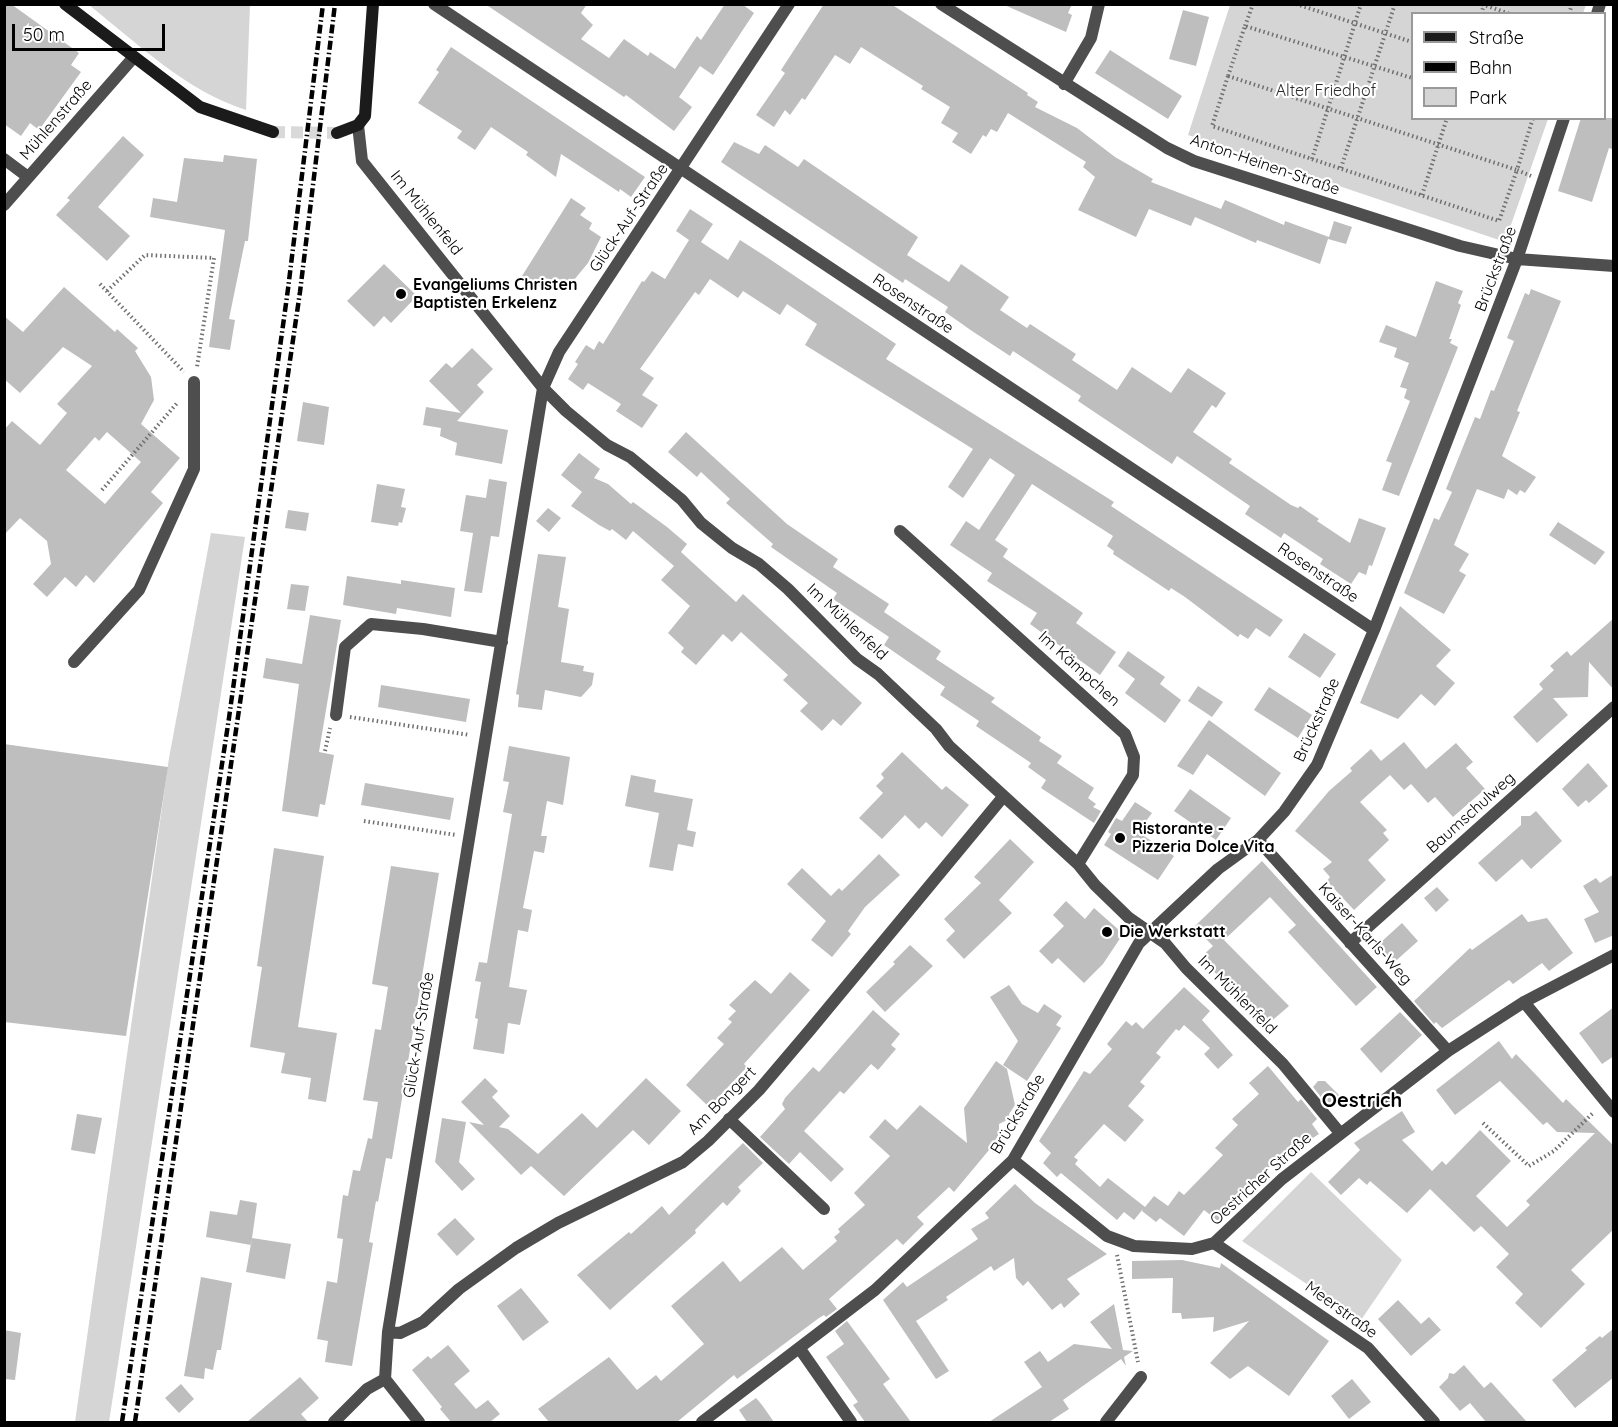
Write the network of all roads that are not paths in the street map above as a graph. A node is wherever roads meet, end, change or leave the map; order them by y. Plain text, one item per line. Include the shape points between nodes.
1 (65, 4) edge
2 (373, 4) edge
3 (434, 4) edge
4 (789, 4) edge
5 (941, 4) edge
6 (1099, 4) edge
7 (133, 58) junction
8 (1065, 84) junction
9 (1563, 120) edge
10 (358, 125) junction
11 (273, 132) tunnel mouth
12 (337, 133) tunnel mouth
13 (4, 159) edge
14 (682, 169) junction
15 (28, 177) junction
16 (4, 205) edge
17 (1517, 259) junction
18 (1614, 266) edge
19 (194, 382) road end
20 (543, 388) junction
21 (900, 531) dead end
22 (1374, 630) junction
23 (502, 642) junction
24 (74, 662) dead end
25 (1614, 707) edge
26 (336, 715) road end
27 (1003, 797) junction
28 (1258, 840) junction
29 (1078, 864) junction
30 (1149, 931) junction
31 (1350, 943) junction
32 (1614, 955) edge
33 (1524, 1002) junction
34 (1448, 1051) junction
35 (1614, 1112) edge
36 (729, 1119) junction
37 (1340, 1132) junction
38 (1013, 1160) junction
39 (824, 1209) dead end
40 (1214, 1243) junction
41 (388, 1332) junction
42 (800, 1350) junction
43 (1141, 1377) road end
44 (385, 1379) junction
45 (334, 1422) edge
46 (419, 1422) edge
47 (702, 1422) edge
48 (851, 1422) edge
49 (1106, 1422) edge
50 (1434, 1422) edge

1 - 7 street
2 - 10 street via 367,102 365,116
3 - 14 street, Rosenstraße
4 - 14 street, Glück-Auf-Straße
5 - 8 street, Anton-Heinen-Straße
6 - 8 street via 1090,38
7 - 11 street via 200,107
7 - 15 street, Mühlenstraße
8 - 17 street, Anton-Heinen-Straße via 1194,162 1460,246
9 - 17 street, Brückstraße
10 - 12 street
10 - 20 street, Im Mühlenfeld via 362,161
13 - 15 street
14 - 20 street, Glück-Auf-Straße via 559,352
14 - 22 street, Rosenstraße
15 - 16 street, Mühlenstraße
17 - 18 street, Anton-Heinen-Straße
17 - 22 street, Brückstraße
19 - 24 street via 194,469 139,590
20 - 23 street, Glück-Auf-Straße
20 - 27 street, Im Mühlenfeld via 599,438 630,457 682,500 701,523 788,589
21 - 29 street, Im Kämpchen via 1125,734 1134,757 1133,775
22 - 28 street, Brückstraße via 1317,765 1284,812
23 - 26 street via 371,624 345,647
23 - 41 street, Glück-Auf-Straße
25 - 31 street, Baumschulweg
27 - 29 street, Im Mühlenfeld
27 - 36 street, Am Bongert via 759,1090
28 - 30 street, Brückstraße
28 - 31 street, Kaiser-Karls-Weg
29 - 30 street, Im Mühlenfeld via 1129,918
30 - 37 street, Im Mühlenfeld via 1283,1064
30 - 38 street, Brückstraße
31 - 34 street, Kaiser-Karls-Weg
32 - 33 street, Oestricher Straße
33 - 34 street, Oestricher Straße
33 - 35 street
34 - 37 street, Oestricher Straße
36 - 39 street
36 - 41 street, Am Bongert via 683,1162 558,1223 459,1288 423,1322 400,1333
37 - 40 street, Oestricher Straße via 1282,1179
38 - 40 street, Oestricher Straße via 1107,1236 1120,1242 1192,1249
38 - 42 street, Brückstraße via 875,1290
40 - 50 street, Meerstraße via 1368,1348
41 - 44 street, Glück-Auf-Straße
42 - 47 street, Brückstraße
42 - 48 street
43 - 49 street
44 - 45 street via 367,1389
44 - 46 street

